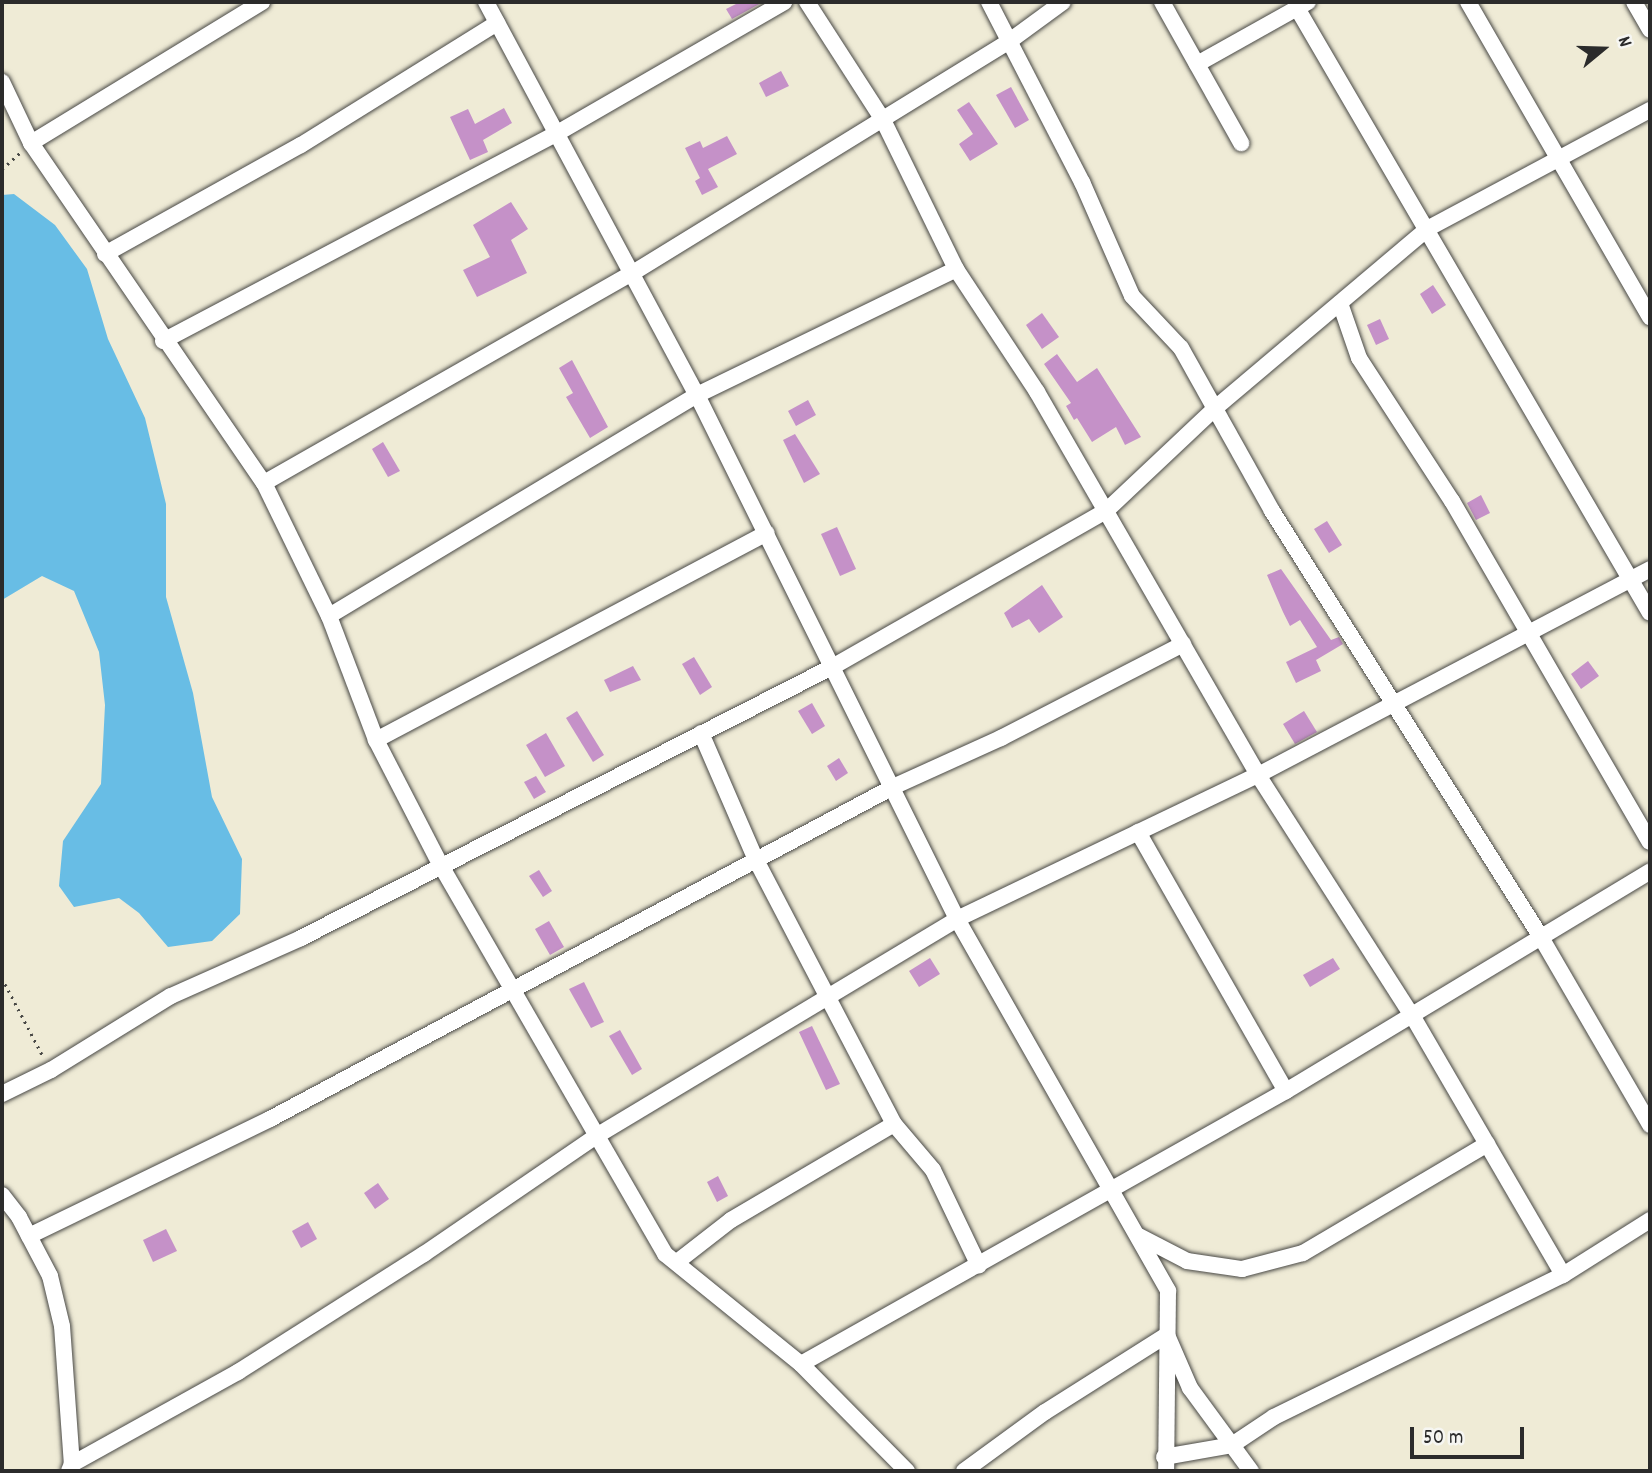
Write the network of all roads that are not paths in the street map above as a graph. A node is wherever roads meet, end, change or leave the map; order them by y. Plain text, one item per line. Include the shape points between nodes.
1 (262, 2) edge
2 (486, 2) edge
3 (784, 2) edge
4 (807, 2) edge
5 (989, 2) edge
6 (1063, 2) edge
7 (1162, 2) edge
8 (1468, 2) edge
9 (1634, 2) edge
10 (1303, 5) edge
11 (497, 23) junction
12 (1650, 30) edge
13 (1011, 40) junction
14 (1197, 64) junction
15 (2, 82) edge
16 (1650, 110) edge
17 (883, 120) junction
18 (554, 135) junction
19 (31, 143) junction
20 (1241, 143) dead end
21 (1558, 157) junction
22 (1427, 229) junction
23 (105, 254) junction
24 (956, 269) junction
25 (631, 274) junction
26 (1340, 303) junction
27 (1650, 317) edge
28 (163, 341) junction
29 (697, 395) junction
30 (1213, 410) junction
31 (264, 483) junction
32 (1105, 511) junction
33 (767, 533) junction
34 (1650, 569) edge
35 (1630, 579) junction
36 (1650, 613) edge
37 (329, 616) junction
38 (1529, 633) junction
39 (1183, 644) junction
40 (834, 666) junction
41 (1395, 704) junction
42 (701, 733) junction
43 (376, 740) junction
44 (1258, 775) junction
45 (893, 787) junction
46 (1138, 832) junction
47 (1650, 842) edge
48 (755, 860) junction
49 (440, 864) junction
50 (1650, 871) edge
51 (957, 919) junction
52 (1539, 934) junction
53 (513, 989) junction
54 (828, 997) junction
55 (1412, 1017) junction
56 (1286, 1091) junction
57 (2, 1094) edge
58 (894, 1124) junction
59 (1650, 1125) edge
60 (598, 1135) junction
61 (1487, 1144) junction
62 (1114, 1189) junction
63 (2, 1195) edge
64 (1650, 1220) edge
65 (29, 1236) junction
66 (1139, 1236) junction
67 (677, 1262) junction
68 (979, 1266) junction
69 (1563, 1275) junction
70 (1167, 1335) junction
71 (801, 1364) junction
72 (1232, 1445) junction
73 (1165, 1464) edge
74 (71, 1468) edge
75 (906, 1471) edge
76 (964, 1471) edge
77 (1251, 1471) edge

1 - 19 street
2 - 11 street
3 - 18 street
4 - 17 street
5 - 13 street
6 - 13 street
7 - 14 street
8 - 21 street
9 - 12 street
10 - 14 street
10 - 22 street
11 - 18 street
11 - 23 street via 301,145
13 - 17 street
13 - 30 street via 1132,296 1181,348
14 - 20 street
15 - 19 street
16 - 21 street
17 - 24 street
17 - 25 street
18 - 25 street
18 - 28 street
19 - 23 street
21 - 22 street
21 - 27 street
22 - 26 street
22 - 35 street
23 - 28 street
24 - 29 street
24 - 32 street
25 - 29 street
25 - 31 street
26 - 30 street
26 - 38 street via 1359,358 1452,501
28 - 31 street
29 - 33 street
29 - 37 street
30 - 32 street
30 - 41 street
31 - 37 street
32 - 39 street
32 - 40 street
33 - 40 street
33 - 43 street
34 - 35 street
35 - 36 street
35 - 38 street
37 - 43 street
38 - 41 street
38 - 47 street
39 - 44 street
39 - 45 street via 1001,738
40 - 42 street
40 - 45 street
41 - 44 street
41 - 52 street
42 - 48 street
42 - 49 street
43 - 49 street
44 - 46 street
44 - 55 street
45 - 48 street
45 - 51 street
46 - 51 street
46 - 56 street
48 - 53 street
48 - 54 street
49 - 53 street
49 - 57 street via 301,938 171,996 51,1070
50 - 52 street
51 - 54 street
51 - 62 street
52 - 55 street
52 - 59 street
53 - 60 street
53 - 65 street via 270,1119
54 - 58 street
54 - 60 street
55 - 56 street
55 - 61 street
56 - 62 street
58 - 67 street via 731,1220
58 - 68 street via 933,1170
60 - 67 street via 665,1254
60 - 74 street via 425,1254 238,1372
61 - 66 street via 1303,1252 1242,1269 1187,1261
61 - 69 street
62 - 66 street
62 - 68 street
63 - 65 street
64 - 69 street
65 - 74 street via 50,1276 62,1326
66 - 70 street via 1168,1291
67 - 71 street
68 - 71 street
69 - 72 street via 1274,1417
70 - 72 street via 1190,1388
70 - 73 street
70 - 76 street via 1045,1412
71 - 75 street
72 - 73 street
72 - 77 street

